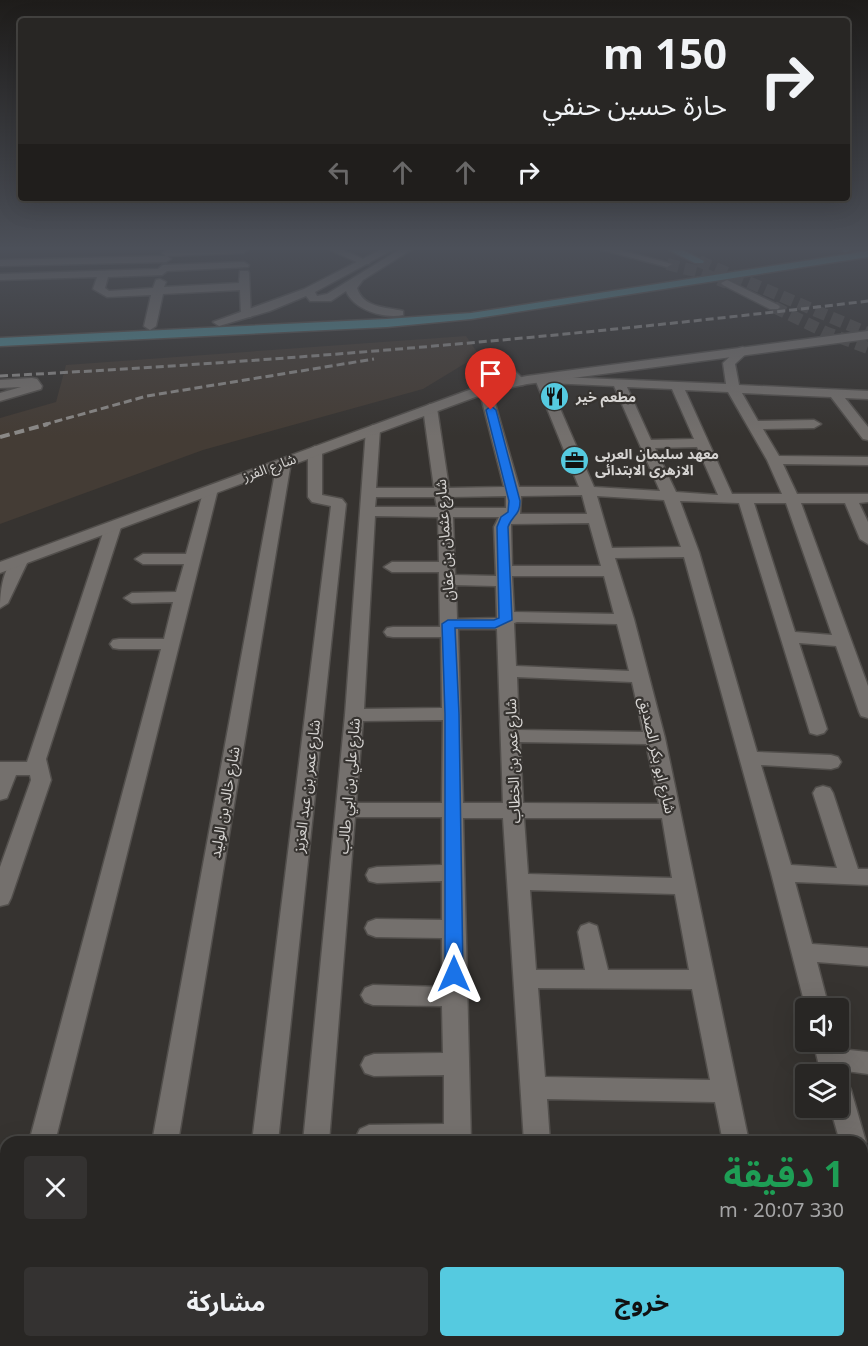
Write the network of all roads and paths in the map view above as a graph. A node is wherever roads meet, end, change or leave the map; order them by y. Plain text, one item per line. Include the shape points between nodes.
1 (154, 311) edge
2 (247, 311) edge
3 (258, 311) edge
4 (390, 311) edge
5 (424, 311) edge
6 (504, 311) edge
7 (399, 313) junction
8 (247, 315) junction
9 (219, 322) junction
10 (150, 326) junction
11 (868, 330) edge
12 (0, 334) edge
13 (868, 336) edge
14 (0, 342) edge
15 (743, 351) junction
16 (495, 358) dead end
17 (541, 379) junction
18 (518, 382) junction
19 (0, 384) edge
20 (619, 384) junction
21 (677, 386) junction
22 (485, 389) junction
23 (733, 389) junction
24 (835, 393) junction
25 (868, 395) edge
26 (0, 397) edge
27 (430, 408) junction
28 (814, 424) dead end
29 (756, 425) junction
30 (373, 429) junction
31 (868, 436) edge
32 (702, 443) junction
33 (647, 444) junction
34 (315, 450) junction
35 (774, 460) junction
36 (868, 460) edge
37 (284, 462) junction
38 (212, 489) junction
39 (588, 491) junction
40 (512, 492) junction
41 (671, 498) junction
42 (850, 498) junction
43 (868, 498) edge
44 (727, 499) junction
45 (745, 499) junction
46 (792, 499) junction
47 (367, 502) junction
48 (444, 502) junction
49 (509, 516) junction
50 (595, 518) junction
51 (113, 527) junction
52 (868, 539) edge
53 (691, 552) junction
54 (143, 559) dead end
55 (193, 559) junction
56 (20, 561) junction
57 (609, 562) junction
58 (392, 567) dead end
59 (0, 568) edge
60 (447, 574) junction
61 (505, 576) junction
62 (183, 597) junction
63 (132, 598) dead end
64 (0, 603) edge
65 (626, 619) junction
66 (506, 620) junction
67 (449, 628) junction
68 (393, 632) dead end
69 (788, 637) junction
70 (842, 641) junction
71 (119, 644) dead end
72 (171, 644) junction
73 (508, 671) junction
74 (640, 677) junction
75 (868, 712) edge
76 (452, 714) junction
77 (354, 715) junction
78 (817, 729) dead end
79 (510, 736) junction
80 (655, 738) junction
81 (750, 758) junction
82 (831, 762) dead end
83 (5, 768) edge
84 (38, 768) junction
85 (0, 792) edge
86 (823, 793) dead end
87 (347, 810) junction
88 (453, 810) junction
89 (513, 810) junction
90 (671, 811) junction
91 (454, 873) junction
92 (783, 873) junction
93 (376, 875) dead end
94 (859, 877) edge
95 (518, 882) junction
96 (686, 886) junction
97 (0, 898) edge
98 (376, 928) dead end
99 (454, 929) junction
100 (589, 932) dead end
101 (802, 952) junction
102 (868, 957) edge
103 (525, 979) junction
104 (598, 979) junction
105 (702, 980) junction
106 (373, 995) dead end
107 (454, 997) junction
108 (814, 998) edge
109 (830, 1058) edge
110 (868, 1063) edge
111 (456, 1064) junction
112 (374, 1065) dead end
113 (533, 1088) junction
114 (724, 1091) junction
115 (846, 1118) edge
116 (44, 1136) edge
117 (166, 1136) edge
118 (266, 1136) edge
119 (317, 1136) edge
120 (458, 1136) edge
121 (537, 1136) edge
122 (735, 1136) edge
123 (851, 1136) edge

1 - 10 street
2 - 8 street
3 - 8 street
4 - 7 street
5 - 7 main road
6 - 14 main road via 387,323
7 - 9 main road
8 - 9 street
9 - 10 main road
10 - 12 main road
11 - 15 street via 765,344
13 - 15 street
15 - 17 street
15 - 23 street via 729,363
16 - 18 street
17 - 18 street, شارع الفرز
17 - 20 street
17 - 39 street, شارع ابو بكر الصديق
18 - 22 street, شارع الفرز
19 - 26 street via 30,382 36,386
20 - 21 street
20 - 33 street
21 - 23 street
21 - 32 street
22 - 27 street, شارع الفرز
22 - 40 street, شارع عمر بن الخطاب
23 - 24 street
23 - 29 street
24 - 25 street
24 - 31 street
27 - 30 street, شارع الفرز
27 - 48 street, شارع عثمان بن عفان
28 - 29 street
29 - 35 street
30 - 34 street, شارع الفرز
30 - 47 street, شارع علي بن ابي طالب
32 - 33 street
32 - 44 street
33 - 41 street
34 - 37 street, شارع الفرز
34 - 118 street, شارع عمر بن عبد العزيز via 315,497 339,504
35 - 36 street
35 - 46 street
37 - 38 street, شارع الفرز
37 - 117 street, شارع خالد بن الوليد
38 - 51 street, شارع الفرز
38 - 55 street
39 - 40 street
39 - 41 street
39 - 50 street, شارع ابو بكر الصديق
40 - 48 street
40 - 49 street, شارع عمر بن الخطاب via 515,501
41 - 44 street
41 - 53 street
42 - 43 street
42 - 46 street
42 - 52 street
44 - 45 street
45 - 46 street
45 - 69 street
46 - 70 street
47 - 48 street
47 - 77 street, شارع علي بن ابي طالب
48 - 49 street
48 - 60 street, شارع عثمان بن عفان
49 - 50 street
49 - 61 street, شارع عمر بن الخطاب via 502,527
50 - 57 street, شارع ابو بكر الصديق
51 - 56 street, شارع الفرز
51 - 84 street via 36,759
53 - 57 street
53 - 81 street
54 - 55 street
55 - 62 street
56 - 59 street, شارع الفرز
56 - 64 street
57 - 61 street
57 - 65 street, شارع ابو بكر الصديق
58 - 60 street
60 - 61 street
60 - 67 street, شارع عثمان بن عفان
61 - 66 street, شارع عمر بن الخطاب
62 - 63 street
62 - 72 street
65 - 66 street
65 - 74 street, شارع ابو بكر الصديق
66 - 67 street
66 - 73 street, شارع عمر بن الخطاب
67 - 68 street
67 - 76 street, شارع عثمان بن عفان
69 - 70 street
69 - 78 street
70 - 75 street
71 - 72 street
72 - 116 street
73 - 74 street
73 - 79 street, شارع عمر بن الخطاب
74 - 80 street, شارع ابو بكر الصديق
76 - 77 street
76 - 88 street, شارع عثمان بن عفان
77 - 87 street, شارع علي بن ابي طالب
79 - 80 street
79 - 89 street, شارع عمر بن الخطاب
80 - 90 street, شارع ابو بكر الصديق
81 - 82 street
81 - 92 street
83 - 84 street
83 - 85 street
84 - 97 street via 41,780
86 - 94 street
87 - 88 street
87 - 119 street, شارع علي بن ابي طالب
88 - 89 street
88 - 91 street, شارع عثمان بن عفان
89 - 90 street
89 - 95 street, شارع عمر بن الخطاب
90 - 96 street, شارع ابو بكر الصديق
91 - 93 street
91 - 99 street, شارع عثمان بن عفان
92 - 94 street
92 - 101 street
95 - 96 street
95 - 103 street, شارع عمر بن الخطاب
96 - 105 street, شارع ابو بكر الصديق
98 - 99 street
99 - 107 street, شارع عثمان بن عفان
100 - 104 street
101 - 102 street
101 - 108 street
103 - 104 street
103 - 113 street, شارع عمر بن الخطاب
104 - 105 street
105 - 114 street, شارع ابو بكر الصديق
106 - 107 street
107 - 111 street, شارع عثمان بن عفان
109 - 110 street
111 - 112 street
111 - 120 street, شارع عثمان بن عفان
113 - 114 street
113 - 121 street, شارع عمر بن الخطاب
114 - 122 street, شارع ابو بكر الصديق
115 - 123 street

